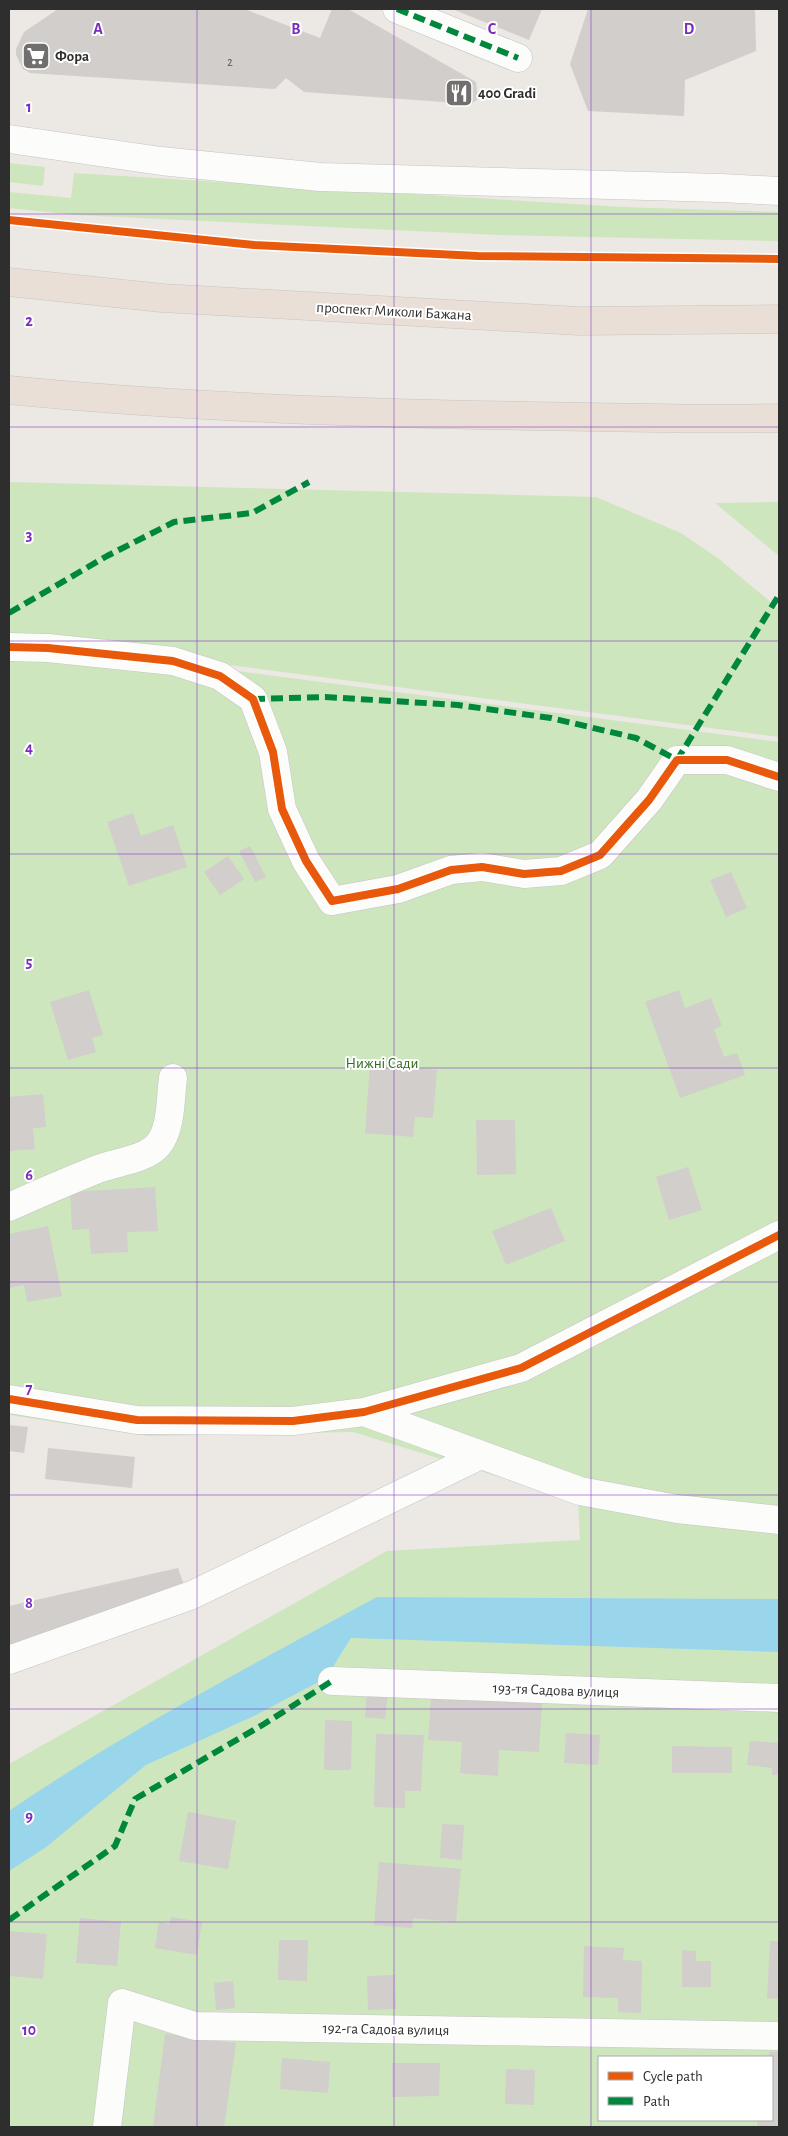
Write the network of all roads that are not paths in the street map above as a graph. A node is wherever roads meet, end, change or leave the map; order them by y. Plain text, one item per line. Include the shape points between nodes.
1 (397, 9) edge
2 (518, 58) dead end
3 (9, 139) edge
4 (779, 191) edge
5 (9, 282) edge
6 (779, 318) edge
7 (9, 390) edge
8 (779, 418) edge
9 (9, 647) edge
10 (779, 777) edge
11 (173, 1078) dead end
12 (9, 1207) edge
13 (779, 1235) edge
14 (9, 1399) edge
15 (364, 1412) junction
16 (481, 1455) junction
17 (779, 1520) edge
18 (9, 1660) edge
19 (332, 1681) dead end
20 (779, 1698) edge
21 (779, 2036) edge
22 (107, 2127) edge

1 - 2 street
3 - 4 street via 161,161 320,177
5 - 6 highway, проспект Миколи Бажана via 162,298 579,321
7 - 8 highway via 328,411
9 - 10 street via 174,661 220,676 253,699 273,752 282,809 306,861 332,901 398,888 450,870 482,867 524,874 561,871 600,855 649,800 677,760 727,760
11 - 12 street via 168,1124 157,1146
13 - 15 street via 521,1368
14 - 15 street via 136,1420 293,1420
15 - 16 street
16 - 17 street via 580,1491 677,1509
16 - 18 street via 192,1595
19 - 20 street, 193-тя Садова вулиця
21 - 22 street, 192-га Садова вулиця via 195,2026 122,2003

